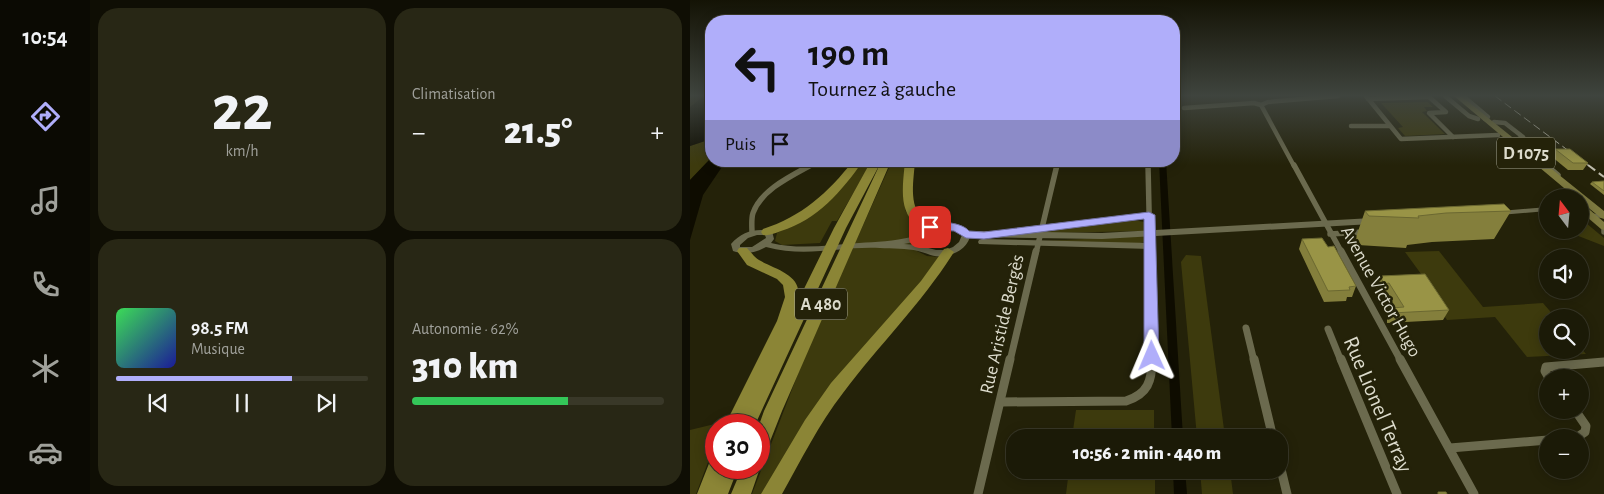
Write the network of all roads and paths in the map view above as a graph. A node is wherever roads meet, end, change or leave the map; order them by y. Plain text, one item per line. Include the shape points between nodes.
1 (1269, 119) edge
2 (1384, 119) edge
3 (1435, 119) edge
4 (1482, 119) edge
5 (1486, 120) junction
6 (1350, 126) dead end
7 (1389, 126) junction
8 (1498, 135) junction
9 (1453, 137) junction
10 (807, 167) edge
11 (853, 167) edge
12 (873, 167) edge
13 (883, 167) edge
14 (910, 167) edge
15 (1057, 167) edge
16 (1148, 167) edge
17 (1560, 189) edge
18 (1570, 189) edge
19 (1539, 211) edge
20 (1589, 211) edge
21 (1589, 212) edge
22 (1149, 215) junction
23 (1539, 216) edge
24 (1604, 216) edge
25 (1384, 221) edge
26 (941, 228) junction
27 (1604, 229) edge
28 (767, 232) junction
29 (1368, 232) edge
30 (752, 233) junction
31 (966, 234) junction
32 (1330, 234) junction
33 (928, 235) junction
34 (1048, 236) junction
35 (1031, 237) junction
36 (765, 244) junction
37 (875, 245) junction
38 (1150, 246) junction
39 (924, 247) junction
40 (954, 249) junction
41 (743, 251) junction
42 (1246, 328) dead end
43 (1328, 329) dead end
44 (1604, 362) edge
45 (1546, 369) edge
46 (1001, 402) junction
47 (739, 414) edge
48 (751, 414) edge
49 (770, 420) edge
50 (1271, 429) edge
51 (1539, 441) edge
52 (1450, 448) junction
53 (713, 479) edge
54 (724, 479) edge
55 (747, 479) edge
56 (1283, 479) edge
57 (707, 494) edge
58 (718, 494) edge
59 (741, 494) edge
60 (771, 494) edge
61 (978, 494) edge
62 (1287, 494) edge
63 (1397, 494) edge
64 (1474, 494) edge

1 - 32 street, Avenue Victor Hugo
2 - 7 street
3 - 9 street
4 - 5 street
5 - 8 main road, D 1075
5 - 18 main road, D 1075
6 - 7 street
7 - 9 street via 1401,138
8 - 9 street
8 - 17 main road, D 1075
10 - 30 street via 760,201 752,214
11 - 28 highway via 836,190 818,206 791,224
12 - 48 highway, A 480 via 836,236
13 - 49 highway, A 480
14 - 26 highway via 908,202 911,211 923,224
15 - 46 street, Rue Aristide Bergès
16 - 22 street
19 - 23 main road via 1488,216
20 - 24 main road, D 1075
21 - 27 main road, D 1075
22 - 34 main road
22 - 38 street
25 - 34 main road
26 - 31 main road via 959,228
26 - 33 main road
28 - 30 main road
28 - 36 main road via 771,236
29 - 32 street
30 - 41 main road via 735,244 736,249
31 - 35 main road
31 - 40 main road via 965,240
32 - 52 street, Avenue Victor Hugo
33 - 37 main road
33 - 39 main road via 923,241
34 - 35 main road
34 - 35 main road
34 - 38 main road
35 - 40 main road via 982,242
36 - 37 main road via 786,250
36 - 41 main road
37 - 39 main road
38 - 46 street via 1152,374 1146,390 1126,401
39 - 40 main road via 933,253
40 - 60 highway via 837,388
41 - 47 highway via 752,262 782,276 789,283 792,297 784,321
42 - 50 street
43 - 63 street, Rue Lionel Terray
44 - 45 street
46 - 61 street, Rue Aristide Bergès
51 - 52 street
52 - 64 street, Avenue Victor Hugo
53 - 57 highway
54 - 58 highway
55 - 59 highway
56 - 62 street

